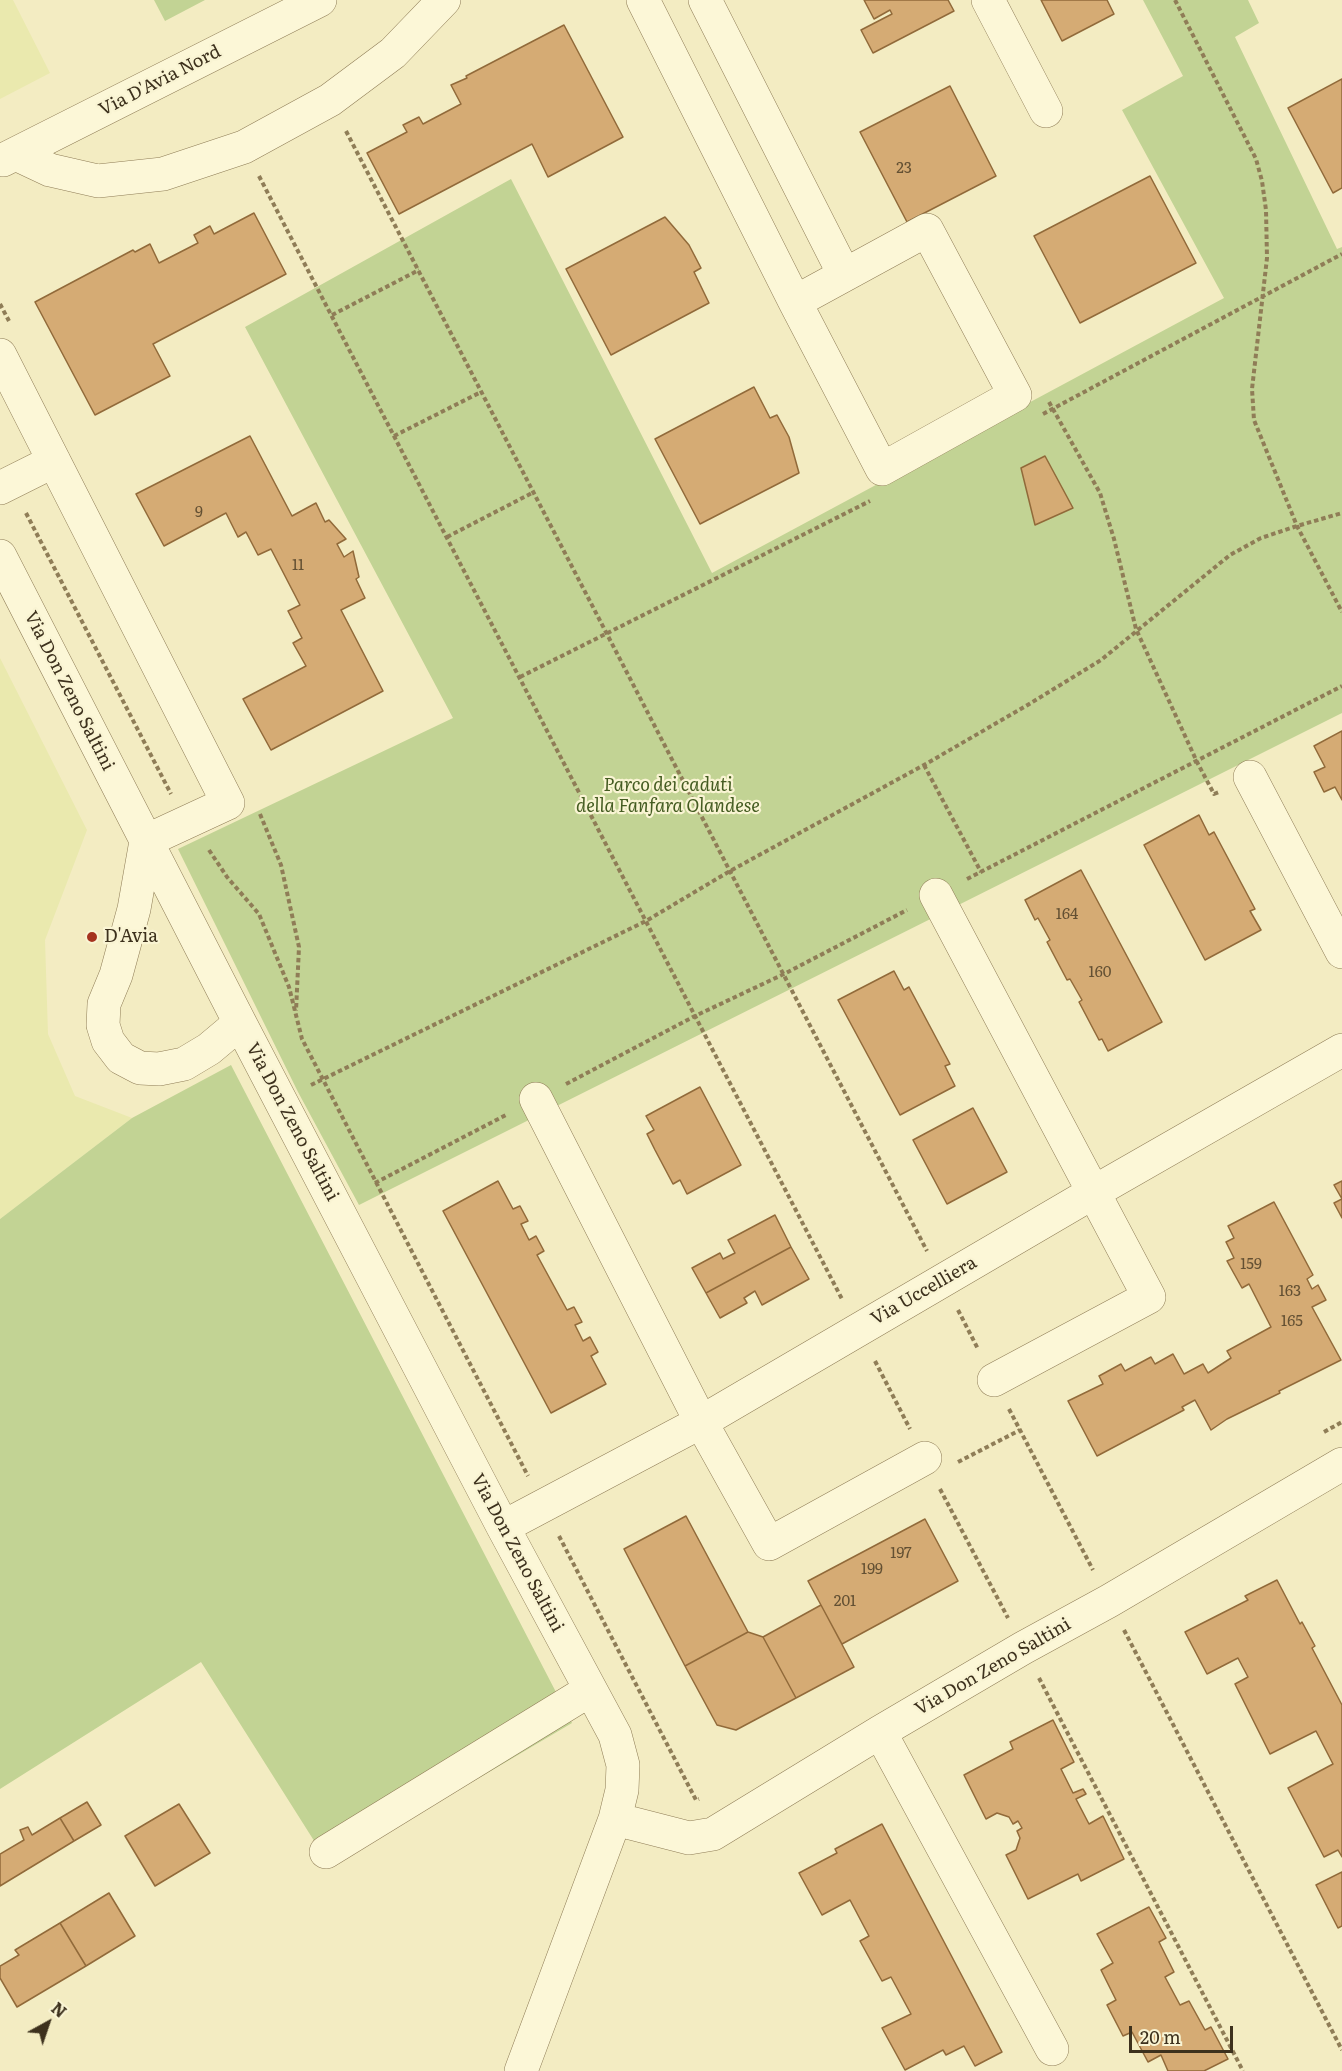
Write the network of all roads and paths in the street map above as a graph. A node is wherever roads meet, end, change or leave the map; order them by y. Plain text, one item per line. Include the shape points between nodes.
1 (320, 0) edge
2 (444, 0) edge
3 (644, 0) edge
4 (705, 0) edge
5 (988, 0) edge
6 (1175, 0) edge
7 (330, 100) junction
8 (1046, 111) dead end
9 (244, 147) junction
10 (8, 157) edge
11 (1342, 254) edge
12 (419, 270) junction
13 (844, 274) junction
14 (1262, 298) junction
15 (795, 302) junction
16 (332, 315) junction
17 (0, 355) edge
18 (481, 392) junction
19 (1015, 395) junction
20 (1053, 410) junction
21 (1042, 415) dead end
22 (394, 436) junction
23 (54, 461) junction
24 (5, 486) edge
25 (534, 492) junction
26 (872, 500) dead end
27 (1342, 513) edge
28 (1297, 526) junction
29 (447, 537) junction
30 (0, 556) edge
31 (1342, 612) edge
32 (1136, 629) junction
33 (607, 633) junction
34 (520, 677) junction
35 (1342, 686) edge
36 (1197, 762) junction
37 (924, 765) junction
38 (1250, 777) joint
39 (187, 823) junction
40 (146, 841) junction
41 (730, 871) junction
42 (981, 872) junction
43 (936, 895) junction
44 (646, 921) junction
45 (1342, 952) edge
46 (784, 974) junction
47 (296, 1014) dead end
48 (695, 1016) junction
49 (240, 1023) junction
50 (1342, 1050) edge
51 (536, 1100) junction
52 (282, 1102) junction
53 (375, 1183) dead end
54 (1094, 1192) junction
55 (943, 1281) junction
56 (858, 1329) junction
57 (994, 1380) junction
58 (701, 1422) junction
59 (1020, 1430) junction
60 (1342, 1464) edge
61 (929, 1466) junction
62 (503, 1527) junction
63 (1109, 1601) junction
64 (1023, 1648) junction
65 (590, 1690) junction
66 (880, 1732) junction
67 (615, 1819) junction
68 (326, 1852) dead end
69 (1052, 2049) dead end
70 (1342, 2050) edge
71 (521, 2071) edge
72 (1243, 2071) edge

1 - 10 street, Via D'Avia Nord
2 - 7 street via 393,53
3 - 15 street
4 - 13 street
5 - 8 street
6 - 14 path via 1256,159 1266,210 1267,258
7 - 9 street
7 - 12 path
9 - 10 street via 163,174 98,181
9 - 16 path
11 - 14 path
12 - 16 path
12 - 18 path
13 - 15 street
13 - 19 street via 927,230
14 - 20 path
14 - 28 path via 1252,389 1254,420
15 - 19 street via 882,469
16 - 22 path
17 - 23 street
18 - 22 path
18 - 25 path
19 - 20 path via 1044,394
20 - 21 path
20 - 32 path via 1100,493
22 - 29 path
23 - 24 street
23 - 39 street via 228,803
24 - 39 path
25 - 29 path
25 - 33 path
26 - 33 path
27 - 28 path
28 - 31 path
28 - 32 path via 1261,538 1230,555
29 - 34 path
30 - 40 street, Via Don Zeno Saltini
32 - 36 path
32 - 37 path via 1101,660
33 - 34 path
33 - 41 path
34 - 44 path
35 - 36 path
36 - 38 path via 1214,794
36 - 42 path
37 - 41 path
37 - 42 path
38 - 45 street
39 - 40 street
39 - 47 path via 259,914
40 - 49 street, Via Don Zeno Saltini
40 - 49 street via 134,909 104,1004 103,1025 108,1041 121,1059 140,1068 159,1069 184,1064
41 - 44 path
41 - 46 path
42 - 43 path
43 - 46 path
43 - 54 street
44 - 48 path
44 - 52 path via 321,1079
46 - 48 path
46 - 55 path
48 - 51 path
48 - 56 path
49 - 52 street, Via Don Zeno Saltini
50 - 54 street, Via Uccelliera
51 - 53 path
51 - 58 street
52 - 62 street, Via Don Zeno Saltini
54 - 55 street, Via Uccelliera
54 - 57 street via 1149,1298
55 - 56 street, Via Uccelliera
55 - 57 path
56 - 58 street, Via Uccelliera
56 - 61 path
57 - 59 path
58 - 61 street via 769,1544
58 - 62 street, Via Uccelliera
59 - 61 path
59 - 63 path
60 - 63 street, Via Don Zeno Saltini
61 - 64 path
62 - 65 street, Via Don Zeno Saltini
63 - 64 street, Via Don Zeno Saltini
63 - 70 path
64 - 66 street, Via Don Zeno Saltini
64 - 72 path
65 - 67 street, Via Don Zeno Saltini via 615,1735 623,1765
65 - 68 street
66 - 67 street, Via Don Zeno Saltini via 713,1834 689,1838
66 - 69 street
67 - 71 street

